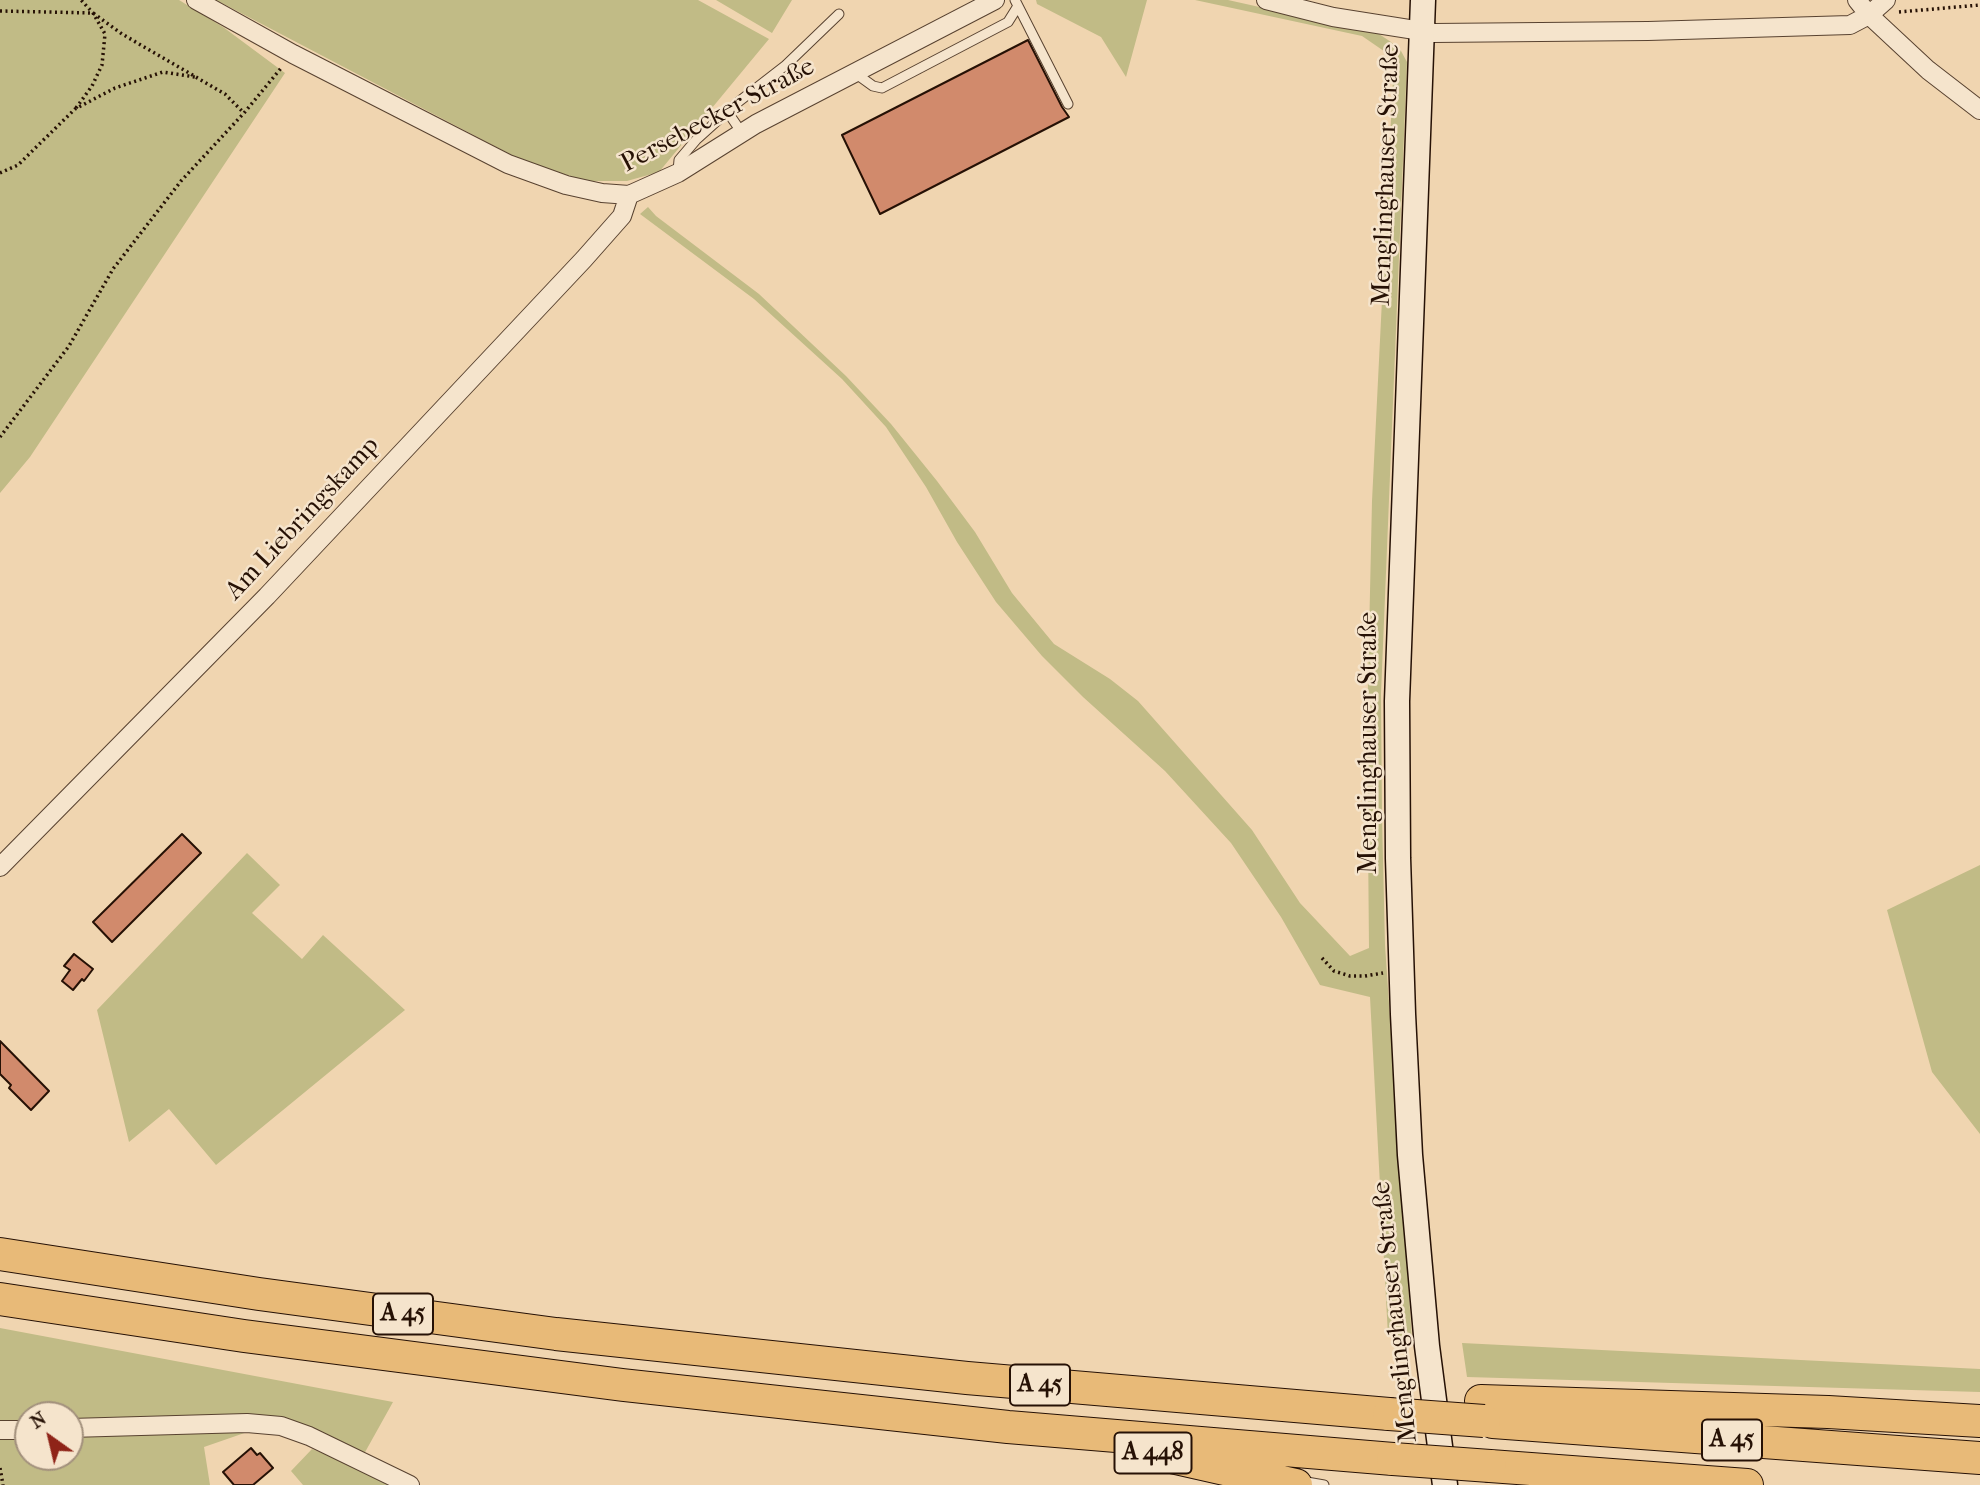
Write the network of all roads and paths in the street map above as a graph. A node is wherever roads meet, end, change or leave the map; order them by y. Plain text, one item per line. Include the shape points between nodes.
1 (81, 0) edge
2 (196, 0) edge
3 (995, 0) edge
4 (1266, 0) edge
5 (1423, 0) edge
6 (1857, 0) edge
7 (1886, 0) edge
8 (1016, 3) edge
9 (1980, 5) edge
10 (0, 11) edge
11 (93, 13) junction
12 (839, 14) dead end
13 (1869, 15) junction
14 (1423, 32) junction
15 (293, 54) junction
16 (855, 73) junction
17 (197, 78) junction
18 (1068, 104) dead end
19 (75, 109) junction
20 (1980, 110) edge
21 (727, 111) junction
22 (244, 113) junction
23 (742, 133) junction
24 (0, 173) edge
25 (678, 173) junction
26 (629, 195) junction
27 (0, 438) edge
28 (0, 867) edge
29 (1322, 957) dead end
30 (1402, 970) junction
31 (0, 1254) edge
32 (0, 1298) edge
33 (1483, 1411) junction
34 (1980, 1421) edge
35 (1008, 1427) junction
36 (84, 1428) edge
37 (1980, 1458) edge
38 (0, 1468) edge
39 (1233, 1470) junction
40 (3, 1485) edge
41 (410, 1485) edge
42 (1296, 1485) edge
43 (1324, 1485) edge
44 (1445, 1485) edge
45 (1747, 1485) edge

1 - 11 path
2 - 15 street, Persebecker Straße
3 - 16 street, Persebecker Straße
4 - 14 street
5 - 14 street, Menglinghauser Straße
6 - 13 street
7 - 13 street
8 - 16 lane via 1008,22 882,88
8 - 18 lane
9 - 13 path
10 - 11 path
11 - 17 path
11 - 19 path via 106,34 102,65
12 - 21 lane via 786,65
13 - 14 street via 1850,25
13 - 20 street
14 - 30 street, Menglinghauser Straße via 1397,701
15 - 22 path
15 - 26 street, Persebecker Straße via 508,164 566,185
16 - 23 street, Persebecker Straße
17 - 19 path via 163,72 115,88
17 - 22 path via 226,94
19 - 24 path via 18,164
21 - 23 lane
21 - 25 lane via 679,160
22 - 27 path via 181,181 113,270 69,346
23 - 25 street, Persebecker Straße
25 - 26 street, Persebecker Straße
26 - 28 street, Am Liebringskamp via 622,216 575,269 267,596
29 - 30 path via 1334,971 1350,976
30 - 44 street, Menglinghauser Straße via 1412,1168 1427,1346
31 - 33 highway, A 45, bridge via 556,1335 967,1378 1379,1412
32 - 35 highway, A 45 via 520,1373
33 - 34 highway via 1828,1412
33 - 37 highway, A 45
35 - 39 highway, A 448
35 - 45 highway, A 45, bridge
36 - 41 street via 281,1426
38 - 40 path
39 - 42 highway, A 448
39 - 43 lane

